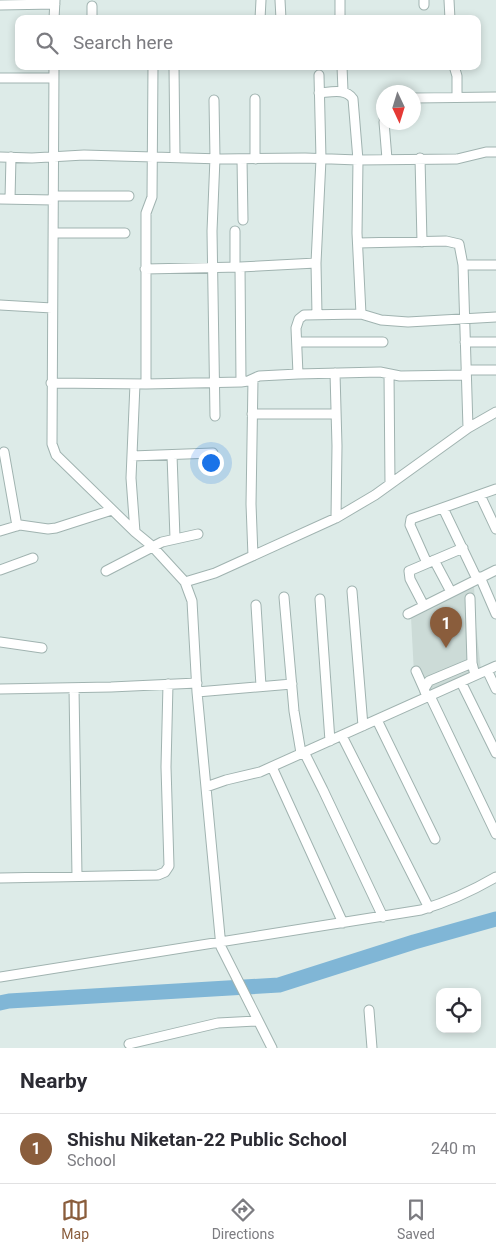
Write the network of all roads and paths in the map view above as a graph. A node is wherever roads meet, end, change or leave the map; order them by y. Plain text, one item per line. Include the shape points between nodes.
1 (261, 0) edge
2 (274, 0) edge
3 (280, 0) edge
4 (340, 0) edge
5 (449, 0) edge
6 (55, 2) edge
7 (0, 5) edge
8 (92, 6) dead end
9 (54, 15) edge
10 (92, 15) edge
11 (260, 15) edge
12 (281, 15) edge
13 (340, 15) edge
14 (450, 15) edge
15 (54, 70) edge
16 (153, 70) edge
17 (174, 70) edge
18 (342, 70) edge
19 (455, 70) edge
20 (319, 75) dead end
21 (0, 78) edge
22 (54, 78) junction
23 (343, 92) junction
24 (320, 93) junction
25 (457, 97) junction
26 (496, 97) edge
27 (421, 98) edge
28 (255, 99) dead end
29 (214, 100) dead end
30 (385, 130) edge
31 (496, 152) edge
32 (152, 156) junction
33 (0, 157) edge
34 (11, 157) junction
35 (53, 157) junction
36 (175, 157) junction
37 (215, 158) junction
38 (420, 158) junction
39 (242, 159) junction
40 (255, 159) junction
41 (320, 159) junction
42 (387, 159) junction
43 (358, 160) junction
44 (129, 196) dead end
45 (53, 198) junction
46 (0, 199) edge
47 (10, 199) junction
48 (243, 220) dead end
49 (235, 231) dead end
50 (53, 233) junction
51 (125, 233) dead end
52 (422, 242) junction
53 (358, 243) junction
54 (316, 263) junction
55 (463, 265) junction
56 (496, 265) edge
57 (238, 267) junction
58 (212, 268) junction
59 (145, 269) junction
60 (0, 305) edge
61 (52, 308) junction
62 (361, 314) junction
63 (317, 315) junction
64 (496, 317) edge
65 (464, 319) junction
66 (297, 342) junction
67 (383, 342) dead end
68 (465, 342) junction
69 (496, 342) edge
70 (496, 370) edge
71 (466, 372) junction
72 (335, 373) junction
73 (298, 374) junction
74 (389, 374) junction
75 (253, 379) junction
76 (214, 382) junction
77 (241, 382) junction
78 (51, 383) junction
79 (135, 384) junction
80 (146, 384) junction
81 (496, 412) edge
82 (252, 414) junction
83 (336, 414) junction
84 (214, 416) dead end
85 (468, 428) junction
86 (4, 452) dead end
87 (213, 453) dead end
88 (172, 455) junction
89 (132, 456) junction
90 (390, 484) junction
91 (496, 489) edge
92 (480, 495) junction
93 (443, 508) junction
94 (112, 510) junction
95 (336, 518) junction
96 (16, 526) junction
97 (496, 529) edge
98 (0, 531) edge
99 (135, 532) junction
100 (198, 534) dead end
101 (175, 538) junction
102 (152, 546) junction
103 (462, 548) junction
104 (253, 556) junction
105 (33, 558) dead end
106 (430, 562) junction
107 (0, 570) edge
108 (106, 570) dead end
109 (496, 570) edge
110 (479, 578) junction
111 (185, 582) junction
112 (352, 591) dead end
113 (450, 592) junction
114 (284, 597) dead end
115 (470, 598) dead end
116 (320, 599) dead end
117 (256, 605) dead end
118 (424, 606) junction
119 (408, 614) dead end
120 (496, 614) edge
121 (0, 642) edge
122 (42, 648) dead end
123 (472, 663) junction
124 (496, 666) edge
125 (487, 670) junction
126 (416, 671) dead end
127 (475, 675) junction
128 (462, 682) junction
129 (168, 684) junction
130 (292, 684) junction
131 (261, 686) junction
132 (197, 687) junction
133 (74, 688) junction
134 (496, 688) edge
135 (0, 690) edge
136 (427, 694) junction
137 (377, 720) junction
138 (363, 726) junction
139 (342, 736) junction
140 (330, 741) junction
141 (302, 753) junction
142 (496, 753) edge
143 (272, 767) junction
144 (206, 787) junction
145 (496, 834) edge
146 (436, 839) dead end
147 (77, 876) junction
148 (496, 877) edge
149 (0, 878) edge
150 (429, 908) junction
151 (383, 917) junction
152 (343, 923) junction
153 (220, 941) junction
154 (0, 978) edge
155 (369, 1010) dead end
156 (256, 1019) junction
157 (129, 1044) dead end
158 (272, 1048) edge
159 (372, 1048) edge

1 - 11 street
2 - 3 street
3 - 12 street
4 - 13 street
5 - 14 street
6 - 7 street
6 - 9 street
8 - 10 street
15 - 22 street
16 - 32 street
17 - 36 street
18 - 23 street
19 - 25 street
20 - 24 street
21 - 22 street
22 - 35 street
23 - 24 street
23 - 43 street via 353,99
24 - 41 street
25 - 26 street
25 - 27 street
28 - 40 street
29 - 37 street
30 - 42 street
31 - 38 street via 457,159
32 - 35 street
32 - 36 street
32 - 59 street via 152,197 146,213
33 - 34 street
34 - 35 street
34 - 47 street
35 - 45 street
36 - 37 street
37 - 39 street
37 - 58 street
38 - 42 street
38 - 52 street
39 - 40 street
39 - 48 street
40 - 41 street
41 - 43 street
41 - 54 street
42 - 43 street
43 - 53 street
44 - 45 street
45 - 47 street
45 - 50 street
46 - 47 street
49 - 57 street
50 - 51 street
50 - 61 street
52 - 53 street
52 - 55 street via 457,242
53 - 62 street
54 - 57 street
54 - 63 street
55 - 56 street
55 - 65 street
57 - 58 street
57 - 77 street via 242,302
58 - 59 street
58 - 76 street
59 - 80 street
60 - 61 street
61 - 78 street
62 - 63 street
62 - 65 street via 408,322
63 - 66 street via 304,315 298,319
64 - 65 street
65 - 68 street
66 - 67 street
66 - 73 street
68 - 69 street
68 - 71 street
70 - 71 street
71 - 74 street
71 - 85 street
72 - 73 street
72 - 74 street
72 - 83 street
73 - 75 street
74 - 90 street
75 - 77 street
75 - 82 street
76 - 77 street
76 - 80 street
76 - 84 street
78 - 79 street
78 - 94 street via 53,449
79 - 80 street
79 - 89 street
81 - 85 street
82 - 83 street
82 - 104 street
83 - 95 street
85 - 90 street
86 - 96 street
87 - 88 street
88 - 89 street
88 - 101 street
89 - 99 street
90 - 95 street
91 - 92 street
92 - 93 street
92 - 97 street
93 - 103 street
93 - 106 street via 410,520
94 - 96 street via 48,530
94 - 99 street
95 - 104 street
96 - 98 street
99 - 102 street
100 - 101 street
101 - 102 street
102 - 108 street
102 - 111 street
103 - 106 street
103 - 110 street
104 - 111 street
105 - 107 street
106 - 113 street
106 - 118 street via 408,573
109 - 110 street
110 - 113 street
110 - 120 street
111 - 132 street via 192,601
112 - 138 street
113 - 118 street
114 - 130 street
115 - 123 street
116 - 140 street
117 - 131 street
118 - 119 street
121 - 122 street
123 - 127 street
123 - 136 street via 429,681
124 - 125 street
125 - 127 street
125 - 134 street
126 - 136 street
127 - 128 street
128 - 136 street
128 - 142 street
129 - 132 street
129 - 133 street
129 - 147 street via 169,866 158,875
130 - 131 street
130 - 141 street
131 - 132 street
132 - 144 street
133 - 135 street
133 - 147 street
136 - 137 street
136 - 145 street
137 - 138 street
137 - 146 street
138 - 139 street
139 - 140 street
139 - 150 street
140 - 141 street
141 - 143 street
141 - 151 street
143 - 144 street
143 - 152 street
144 - 153 street
147 - 149 street
148 - 150 street via 471,892
150 - 151 street
151 - 152 street
152 - 153 street
153 - 154 street
153 - 156 street
155 - 159 street
156 - 157 street via 218,1023
156 - 158 street

